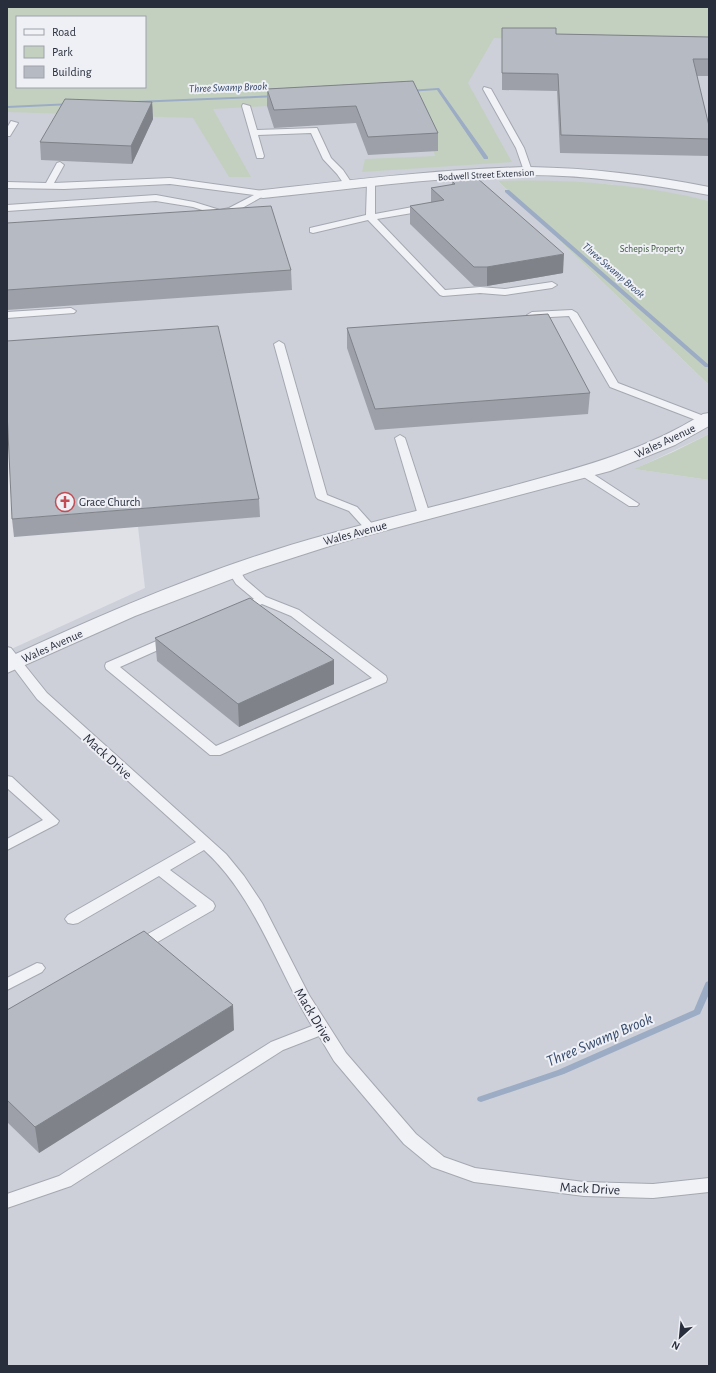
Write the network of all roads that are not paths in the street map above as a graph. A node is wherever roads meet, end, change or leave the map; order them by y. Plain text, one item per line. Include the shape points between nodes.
1 (486, 88) dead end
2 (246, 106) dead end
3 (14, 123) dead end
4 (254, 133) junction
5 (7, 134) edge
6 (260, 156) dead end
7 (60, 165) edge
8 (528, 171) junction
9 (371, 183) junction
10 (7, 185) edge
11 (39, 185) junction
12 (349, 185) junction
13 (49, 186) junction
14 (709, 191) edge
15 (263, 194) junction
16 (26, 207) junction
17 (7, 208) edge
18 (418, 209) edge
19 (221, 213) junction
20 (202, 216) edge
21 (370, 217) junction
22 (313, 230) dead end
23 (552, 284) dead end
24 (71, 311) dead end
25 (7, 315) edge
26 (525, 316) edge
27 (279, 344) dead end
28 (707, 419) edge
29 (400, 438) dead end
30 (583, 472) junction
31 (633, 504) dead end
32 (424, 515) junction
33 (371, 529) junction
34 (234, 571) junction
35 (262, 600) junction
36 (233, 613) edge
37 (183, 635) edge
38 (10, 660) edge
39 (7, 780) edge
40 (205, 843) junction
41 (7, 845) edge
42 (160, 870) junction
43 (73, 919) dead end
44 (125, 954) edge
45 (37, 968) dead end
46 (7, 985) edge
47 (322, 1029) junction
48 (709, 1185) edge
49 (7, 1201) edge

1 - 8 lane via 520,148
2 - 4 lane
3 - 5 lane
4 - 6 lane
4 - 12 lane via 314,130 327,159
7 - 13 lane
8 - 9 street, Bodwell Street Extension
8 - 14 street, Bodwell Street Extension via 627,177
9 - 12 street, Bodwell Street Extension
9 - 21 lane
10 - 11 lane
11 - 13 lane
11 - 16 lane
12 - 15 street, Bodwell Street Extension
13 - 15 lane via 170,181
15 - 19 lane via 249,203
16 - 17 lane
16 - 19 lane via 156,198 194,204
18 - 21 lane
19 - 20 lane
21 - 22 lane
21 - 23 lane via 443,293 480,290 505,292
24 - 25 lane
26 - 28 lane via 572,312 614,385
27 - 33 lane via 322,497 353,509
28 - 30 street, Wales Avenue via 660,445
29 - 32 lane
30 - 31 lane
30 - 32 street, Wales Avenue
32 - 33 street, Wales Avenue
33 - 34 street, Wales Avenue
34 - 35 lane via 240,581
34 - 38 street, Wales Avenue
35 - 36 lane
35 - 37 lane via 295,613 381,679 215,752 111,666
38 - 40 lane, Mack Drive via 42,696
39 - 41 lane via 52,821
40 - 42 lane
40 - 47 lane, Mack Drive via 221,857 255,903 302,997
42 - 43 lane
42 - 44 lane via 208,906
45 - 46 lane
47 - 48 lane, Mack Drive via 340,1057 410,1139 438,1162 474,1174 584,1189 653,1191
47 - 49 lane via 277,1046 65,1181

